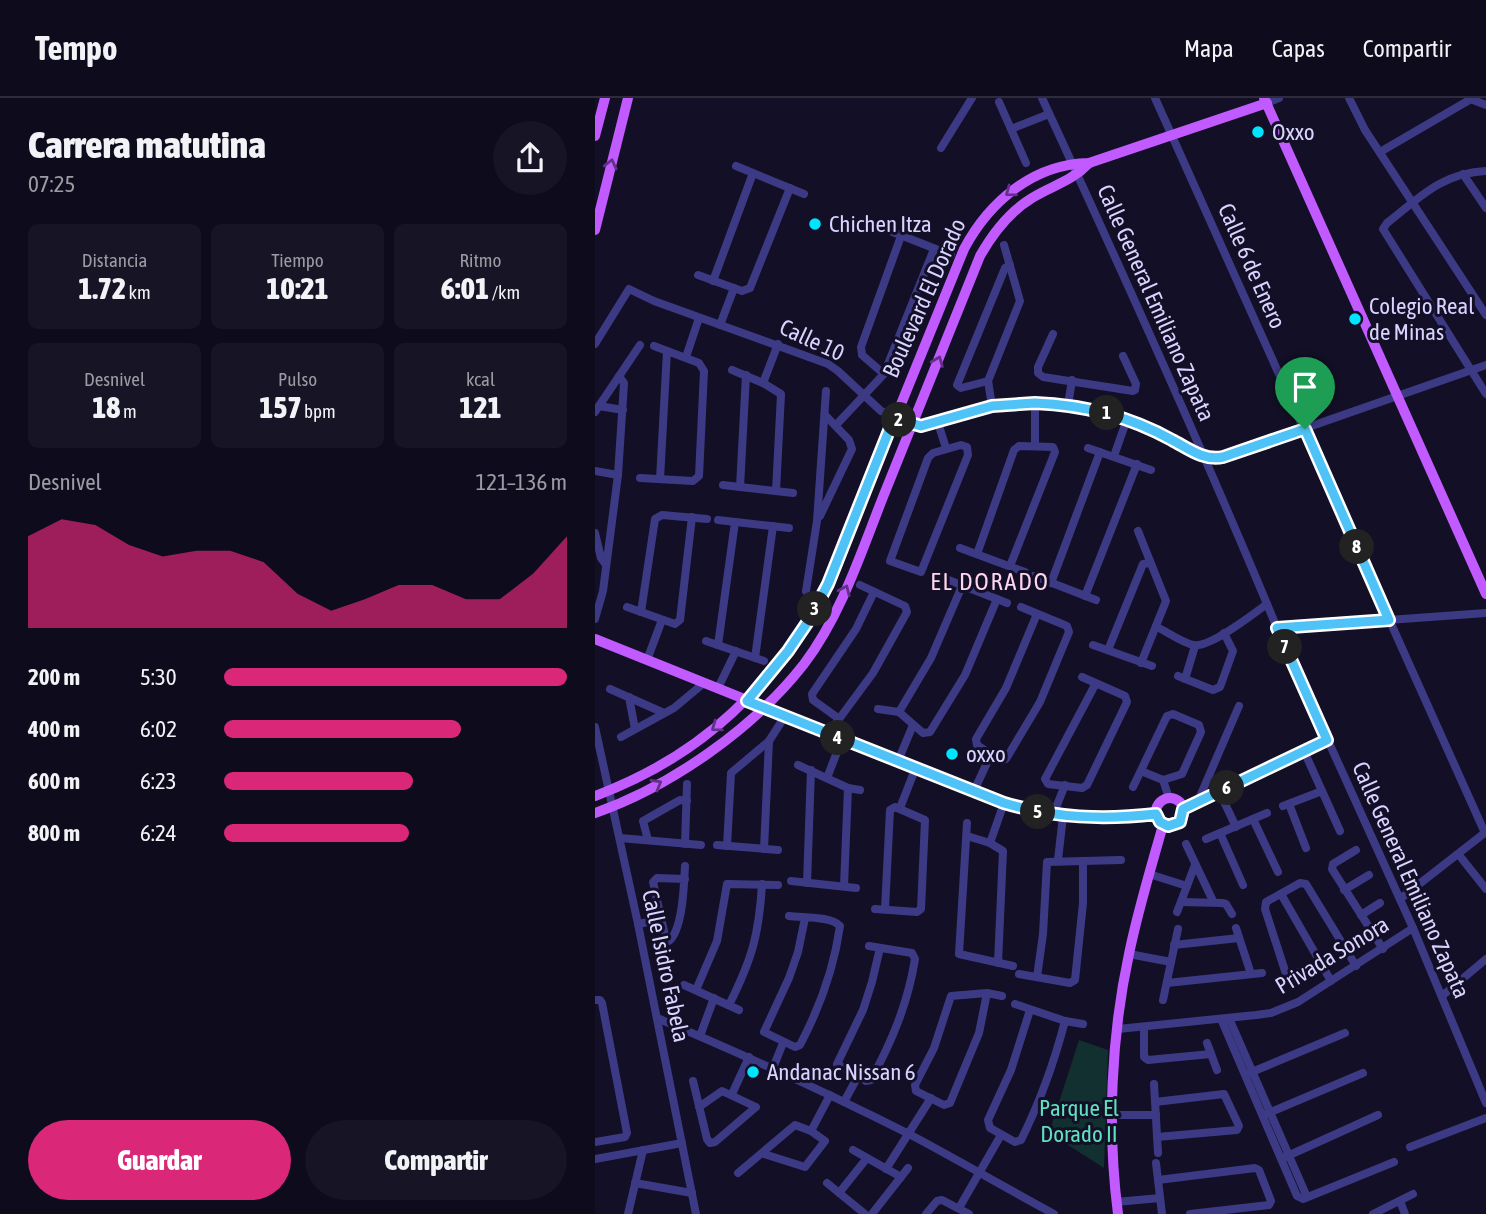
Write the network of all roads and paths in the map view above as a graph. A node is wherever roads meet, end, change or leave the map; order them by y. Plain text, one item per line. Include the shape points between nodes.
1 (605, 98) edge
2 (628, 98) edge
3 (972, 98) edge
4 (1042, 98) edge
5 (1155, 98) edge
6 (1279, 98) edge
7 (1349, 98) edge
8 (1470, 99) edge
9 (1265, 101) edge
10 (999, 102) dead end
11 (1486, 105) edge
12 (1049, 114) junction
13 (1011, 129) junction
14 (1171, 135) junction
15 (595, 136) edge
16 (941, 148) dead end
17 (1380, 152) junction
18 (1027, 163) dead end
19 (1072, 163) junction
20 (1089, 163) junction
21 (736, 166) dead end
22 (1486, 171) edge
23 (753, 173) junction
24 (1463, 174) junction
25 (1077, 175) junction
26 (790, 188) junction
27 (804, 194) dead end
28 (1413, 202) junction
29 (1486, 208) edge
30 (885, 229) dead end
31 (595, 230) edge
32 (901, 236) junction
33 (1004, 245) dead end
34 (934, 249) junction
35 (951, 255) dead end
36 (1010, 265) junction
37 (698, 275) dead end
38 (713, 281) junction
39 (734, 288) junction
40 (1486, 315) edge
41 (699, 318) junction
42 (720, 325) junction
43 (1053, 334) dead end
44 (595, 344) edge
45 (778, 344) junction
46 (640, 345) dead end
47 (654, 346) dead end
48 (667, 351) junction
49 (1123, 356) dead end
50 (686, 358) junction
51 (1486, 365) edge
52 (732, 370) dead end
53 (1472, 370) junction
54 (884, 374) junction
55 (746, 375) junction
56 (619, 376) junction
57 (1072, 380) junction
58 (988, 381) junction
59 (763, 383) junction
60 (826, 391) dead end
61 (1486, 394) edge
62 (864, 396) junction
63 (1399, 396) junction
64 (1035, 403) junction
65 (1068, 405) junction
66 (992, 406) junction
67 (597, 409) edge
68 (623, 410) junction
69 (825, 415) junction
70 (894, 418) junction
71 (1127, 419) junction
72 (937, 423) junction
73 (912, 424) junction
74 (836, 425) junction
75 (1305, 429) junction
76 (1035, 446) junction
77 (1088, 448) dead end
78 (946, 449) junction
79 (1100, 452) junction
80 (1114, 456) junction
81 (1204, 457) junction
82 (1137, 464) junction
83 (1151, 470) dead end
84 (595, 471) edge
85 (618, 475) junction
86 (640, 478) dead end
87 (660, 479) junction
88 (723, 485) dead end
89 (740, 487) junction
90 (776, 491) junction
91 (793, 494) dead end
92 (692, 517) junction
93 (707, 519) dead end
94 (718, 520) dead end
95 (735, 522) junction
96 (817, 522) junction
97 (773, 526) junction
98 (789, 528) dead end
99 (1138, 531) dead end
100 (595, 533) edge
101 (960, 548) dead end
102 (977, 554) junction
103 (1150, 563) junction
104 (606, 565) junction
105 (1010, 566) junction
106 (1025, 572) dead end
107 (1034, 576) dead end
108 (947, 579) dead end
109 (1051, 583) junction
110 (860, 584) dead end
111 (962, 586) junction
112 (806, 591) dead end
113 (874, 592) junction
114 (1486, 594) edge
115 (1085, 596) junction
116 (997, 599) junction
117 (1096, 600) dead end
118 (1007, 603) dead end
119 (1267, 604) junction
120 (627, 607) dead end
121 (1021, 607) dead end
122 (641, 612) junction
123 (1486, 613) edge
124 (1037, 614) junction
125 (595, 619) edge
126 (662, 620) junction
127 (1389, 620) junction
128 (1157, 627) junction
129 (1277, 628) junction
130 (1224, 633) junction
131 (595, 639) edge
132 (706, 640) dead end
133 (718, 645) junction
134 (1093, 645) dead end
135 (1195, 646) junction
136 (1108, 650) junction
137 (736, 651) junction
138 (647, 660) junction
139 (1141, 663) junction
140 (1152, 666) dead end
141 (1082, 677) dead end
142 (704, 683) junction
143 (1096, 683) junction
144 (717, 688) junction
145 (610, 689) dead end
146 (629, 697) junction
147 (747, 701) junction
148 (1240, 706) dead end
149 (764, 708) junction
150 (878, 709) dead end
151 (899, 712) junction
152 (664, 713) junction
153 (785, 716) junction
154 (838, 718) junction
155 (912, 725) junction
156 (595, 727) edge
157 (635, 729) junction
158 (828, 733) junction
159 (621, 737) dead end
160 (842, 739) junction
161 (1327, 740) junction
162 (769, 741) junction
163 (1304, 751) junction
164 (991, 754) junction
165 (898, 761) junction
166 (797, 765) dead end
167 (916, 768) junction
168 (811, 770) junction
169 (1141, 771) junction
170 (827, 778) junction
171 (1163, 780) junction
172 (687, 784) dead end
173 (1065, 785) junction
174 (1133, 787) dead end
175 (848, 788) junction
176 (860, 790) dead end
177 (608, 791) junction
178 (974, 791) junction
179 (1219, 791) junction
180 (1322, 791) junction
181 (595, 796) edge
182 (1169, 798) junction
183 (687, 801) junction
184 (1198, 802) junction
185 (1004, 803) junction
186 (612, 807) junction
187 (900, 808) junction
188 (1183, 809) junction
189 (595, 813) edge
190 (1267, 813) dead end
191 (1156, 814) junction
192 (1058, 816) junction
193 (1253, 819) junction
194 (967, 823) dead end
195 (1163, 825) junction
196 (1236, 827) junction
197 (1340, 831) dead end
198 (1220, 833) junction
199 (1485, 833) edge
200 (967, 836) junction
201 (619, 838) junction
202 (1206, 839) dead end
203 (648, 840) junction
204 (990, 843) junction
205 (685, 844) junction
206 (1186, 844) dead end
207 (701, 845) dead end
208 (717, 845) dead end
209 (727, 846) junction
210 (1307, 848) dead end
211 (764, 849) junction
212 (778, 850) dead end
213 (1356, 850) dead end
214 (1459, 855) junction
215 (1058, 860) junction
216 (1083, 860) junction
217 (1121, 860) dead end
218 (1195, 865) junction
219 (685, 866) dead end
220 (1278, 872) dead end
221 (1149, 874) junction
222 (1369, 875) dead end
223 (685, 879) junction
224 (791, 881) dead end
225 (807, 883) junction
226 (762, 884) junction
227 (778, 885) dead end
228 (1243, 885) dead end
229 (844, 886) junction
230 (1187, 886) junction
231 (856, 888) dead end
232 (1486, 889) edge
233 (1344, 890) junction
234 (1281, 894) junction
235 (1400, 899) junction
236 (1213, 901) junction
237 (1181, 902) junction
238 (1380, 903) dead end
239 (1177, 912) dead end
240 (1232, 914) dead end
241 (1361, 915) junction
242 (789, 916) dead end
243 (805, 918) junction
244 (660, 920) junction
245 (638, 924) junction
246 (1236, 928) dead end
247 (1413, 928) junction
248 (1178, 929) dead end
249 (1239, 938) junction
250 (1174, 945) junction
251 (869, 946) dead end
252 (880, 948) junction
253 (1383, 949) junction
254 (1129, 954) junction
255 (1486, 960) edge
256 (1171, 962) junction
257 (998, 963) junction
258 (1321, 963) junction
259 (1013, 966) dead end
260 (1356, 966) junction
261 (1019, 974) dead end
262 (1251, 974) junction
263 (1262, 974) dead end
264 (1037, 977) junction
265 (1331, 981) junction
266 (1167, 983) junction
267 (684, 985) dead end
268 (696, 990) junction
269 (987, 993) junction
270 (1002, 996) dead end
271 (1442, 996) junction
272 (714, 998) junction
273 (595, 1000) edge
274 (1163, 1000) dead end
275 (1015, 1004) dead end
276 (729, 1005) junction
277 (739, 1010) dead end
278 (1030, 1010) junction
279 (657, 1018) junction
280 (1225, 1018) junction
281 (1065, 1021) junction
282 (1083, 1024) dead end
283 (1144, 1027) junction
284 (1118, 1029) junction
285 (1345, 1033) dead end
286 (700, 1036) junction
287 (783, 1043) junction
288 (1207, 1043) dead end
289 (1211, 1054) junction
290 (749, 1057) junction
291 (773, 1068) junction
292 (1217, 1070) dead end
293 (1248, 1073) junction
294 (1363, 1073) dead end
295 (858, 1076) junction
296 (693, 1081) dead end
297 (1154, 1083) dead end
298 (1484, 1090) edge
299 (732, 1094) junction
300 (830, 1095) junction
301 (931, 1098) junction
302 (844, 1102) junction
303 (1155, 1102) junction
304 (1486, 1102) edge
305 (699, 1107) junction
306 (1113, 1115) junction
307 (1156, 1115) junction
308 (1266, 1115) junction
309 (1378, 1115) dead end
310 (1486, 1118) edge
311 (811, 1131) junction
312 (908, 1134) junction
313 (1002, 1135) junction
314 (1157, 1138) junction
315 (682, 1143) junction
316 (595, 1144) edge
317 (1410, 1147) dead end
318 (643, 1150) junction
319 (853, 1150) dead end
320 (1158, 1153) dead end
321 (764, 1154) junction
322 (867, 1157) junction
323 (1284, 1158) junction
324 (596, 1159) edge
325 (1156, 1163) dead end
326 (1394, 1163) dead end
327 (908, 1168) dead end
328 (886, 1169) junction
329 (978, 1171) junction
330 (738, 1174) dead end
331 (901, 1177) junction
332 (1158, 1180) junction
333 (635, 1183) junction
334 (827, 1183) dead end
335 (692, 1193) junction
336 (839, 1193) junction
337 (1413, 1194) dead end
338 (1160, 1198) junction
339 (1400, 1201) junction
340 (1116, 1202) junction
341 (959, 1208) junction
342 (1050, 1213) edge
343 (628, 1214) edge
344 (696, 1214) edge
345 (865, 1214) edge
346 (872, 1214) edge
347 (926, 1214) edge
348 (969, 1214) edge
349 (1118, 1214) edge
350 (1161, 1214) edge
351 (1190, 1214) edge
352 (1373, 1214) edge
353 (1405, 1214) edge

1 - 15 main road
31 -> 2 main road
3 - 16 street
4 - 12 street, Calle General Emiliano Zapata
5 - 14 street, Calle 6 de Enero
6 - 9 street
7 - 17 street
8 - 11 street
8 - 17 street
9 - 14 main road
9 - 63 main road
10 - 13 street
12 - 13 street
12 - 19 street, Calle General Emiliano Zapata
13 - 18 street
14 - 20 main road
14 - 75 street, Calle 6 de Enero
17 - 28 street
19 - 20 main road
19 - 25 street, Calle General Emiliano Zapata
19 -> 70 main road, Boulevard El Dorado via 1014,188 973,231
20 - 25 main road, Boulevard El Dorado
21 - 23 street
22 - 24 street
23 - 26 street
23 - 38 street
24 - 28 street via 1436,184
24 - 29 street
73 -> 25 main road, Boulevard El Dorado via 989,240 1014,211
25 - 81 street, Calle General Emiliano Zapata
26 - 27 street
26 - 39 street via 750,288
28 - 40 street
28 - 53 street via 1383,229
30 - 32 street
32 - 34 street
32 - 54 street via 861,347 862,355
33 - 36 street
34 - 35 street
34 - 54 street
36 - 58 street via 1020,301
36 - 58 street via 957,385
37 - 38 street
38 - 39 street
39 - 42 street
41 - 42 street, Calle 10
41 - 44 street, Calle 10 via 629,289
41 - 50 street
42 - 45 street, Calle 10
43 - 57 street via 1038,373
45 - 59 street
45 - 62 street, Calle 10 via 828,364
46 - 56 street
47 - 48 street
48 - 50 street
48 - 87 street
49 - 57 street via 1136,384 1133,391
50 - 87 street via 699,363 704,371 699,476 693,481
51 - 53 street
52 - 55 street
53 - 61 street
53 - 63 street
54 - 62 street
55 - 59 street
55 - 89 street
56 - 67 street
56 - 68 street via 624,383
57 - 65 street
58 - 66 street
59 - 90 street via 778,390 782,398
60 - 69 street
62 - 70 street, Calle 10
62 - 74 street
63 - 75 street
63 - 114 main road
64 - 65 street, Calle 10
64 - 66 street, Calle 10
64 - 76 street
65 - 71 street, Calle 10
66 - 72 street, Calle 10
67 - 68 street
68 - 85 street
69 - 74 street
69 - 96 street
70 - 73 street, Calle 10
70 - 147 main road, Boulevard El Dorado via 828,584 788,651
71 - 80 street
71 - 81 street, Calle 10
72 - 73 street, Calle 10
72 - 78 street
149 -> 73 main road, Boulevard El Dorado via 804,663 833,616
74 - 96 street via 852,449
75 - 81 street via 1223,457
75 - 127 street, Calle 6 de Enero
76 - 102 street via 1014,450
76 - 105 street via 1052,447 1055,452
77 - 79 street
78 - 78 street via 928,457 889,559 920,573 968,455 965,445
79 - 80 street
79 - 109 street
80 - 82 street
81 - 119 street, Calle General Emiliano Zapata
82 - 83 street
82 - 115 street
84 - 85 street
85 - 104 street
86 - 87 street
88 - 89 street
89 - 90 street
90 - 91 street
92 - 93 street
92 - 122 street via 661,515 655,519
92 - 126 street via 680,621
94 - 95 street
95 - 97 street
95 - 133 street
96 - 112 street
97 - 98 street
97 - 137 street via 760,659
99 - 103 street
100 - 104 street
101 - 102 street
102 - 105 street
103 - 128 street via 1166,601
103 - 136 street via 1143,564
104 - 125 street
105 - 106 street
107 - 109 street
108 - 111 street
109 - 115 street
110 - 113 street
111 - 116 street
111 - 151 street via 931,658
113 - 154 street via 856,629 812,694
113 - 154 street via 905,606 907,612 873,673
115 - 117 street
116 - 118 street
116 - 155 street via 965,675 930,732
119 - 129 street, Calle General Emiliano Zapata
119 - 130 street
120 - 122 street
121 - 124 street
122 - 126 street
123 - 127 street
124 - 164 street via 1006,688 976,739 977,745
124 - 164 street via 1066,626 1069,632 1026,730 1006,759
126 - 138 street
127 - 129 street
127 - 199 street, Calle 6 de Enero
128 - 135 street
128 - 139 street
129 - 161 street, Calle General Emiliano Zapata
130 - 135 street
130 - 135 street via 1233,652 1220,687 1213,690 1182,678
131 - 138 main road
132 - 133 street
133 - 137 street
134 - 136 street
136 - 139 street
137 - 144 street
138 - 142 main road
139 - 140 street
141 - 143 street
142 - 144 main road
142 - 152 street
143 - 173 street via 1045,779
143 - 173 street via 1125,696 1127,702 1087,785
144 - 147 main road
145 - 146 street
146 - 152 street
146 - 157 street
147 - 149 main road
147 -> 177 main road, Boulevard El Dorado via 689,746
148 - 184 street
149 - 153 main road
186 -> 149 main road, Boulevard El Dorado via 711,751
150 - 151 street
151 - 155 street
152 - 157 street
153 - 158 main road
153 - 162 street
154 - 158 street
155 - 165 street
156 - 177 street, Calle Isidro Fabela
157 - 159 street
158 - 160 main road
160 - 165 main road
160 - 170 street
161 - 163 street
161 - 235 street, Calle General Emiliano Zapata
162 - 209 street via 731,772
162 - 211 street
163 - 179 street
163 - 180 street
164 - 178 street
165 - 167 main road
166 - 168 street
167 - 178 main road
167 - 187 street
168 - 170 street
168 - 225 street
169 - 171 street
169 - 171 street via 1167,716 1173,714 1199,725 1201,732 1182,774
169 - 174 street
170 - 175 street
171 - 182 street
172 - 183 street
173 - 192 street
175 - 176 street
175 - 229 street
177 - 181 main road, Boulevard El Dorado
177 - 186 street, Calle Isidro Fabela
178 - 185 main road
179 - 184 street
179 - 196 street
180 - 197 street
180 - 210 street via 1286,805
182 - 188 main road
182 - 191 main road via 1157,805
183 - 203 street via 680,800 643,821
183 - 205 street
184 - 188 street
185 - 192 main road
185 - 204 street
186 - 189 main road, Boulevard El Dorado
186 - 201 street, Calle Isidro Fabela
187 - 187 street via 925,822 918,912 880,909 890,810
188 - 195 main road via 1180,822
190 - 193 street
191 - 192 main road
191 - 195 main road
192 - 215 street
193 - 196 street
193 - 220 street
194 - 200 street
195 - 221 main road
196 - 198 street
198 - 202 street
198 - 228 street
199 - 214 street
200 - 204 street
200 - 257 street via 959,952
201 - 203 street
201 - 245 street, Calle Isidro Fabela
203 - 205 street
204 - 257 street via 1004,854
205 - 207 street
206 - 218 street
208 - 209 street
209 - 211 street
211 - 212 street
213 - 233 street via 1332,867
214 - 232 street
214 - 235 street
215 - 216 street
215 - 264 street via 1045,864
216 - 217 street
216 - 264 street via 1075,981 1070,984
218 - 230 street
218 - 236 street
219 - 223 street
221 - 230 street
221 - 254 main road
222 - 233 street
223 - 244 street via 653,882
223 - 244 street via 672,940 664,937
224 - 225 street
225 - 229 street
226 - 227 street
226 - 268 street via 730,883 725,887 717,941
226 - 276 street via 758,933
229 - 231 street
230 - 237 street
233 - 241 street
234 - 258 street
234 - 258 street via 1266,902 1265,909 1287,977
234 - 260 street via 1306,884
235 - 247 street, Calle General Emiliano Zapata
236 - 237 street
236 - 240 street via 1226,904
237 - 239 street
238 - 241 street
241 - 253 street
242 - 243 street
243 - 287 street via 789,978 765,1029 766,1035
243 - 287 street via 839,923 837,950 819,1006 800,1045
244 - 245 street
245 - 279 street, Calle Isidro Fabela
246 - 249 street
247 - 253 street, Privada Sonora
247 - 271 street, Calle General Emiliano Zapata
248 - 250 street
249 - 250 street
249 - 262 street
250 - 256 street
251 - 252 street
252 - 295 street via 863,1010 837,1064
252 - 295 street via 912,953 915,959 903,1011 884,1055 871,1080
253 - 260 street, Privada Sonora
254 - 256 street
254 - 284 main road
255 - 271 street
256 - 266 street
257 - 259 street
258 - 265 street
260 - 265 street, Privada Sonora
261 - 264 street
262 - 263 street
262 - 266 street
265 - 280 street, Privada Sonora via 1271,1013
266 - 274 street
267 - 268 street
268 - 272 street
269 - 270 street
269 - 301 street via 979,1033 950,1103
269 - 301 street via 951,996 934,1048 915,1084 916,1091
271 - 298 street, Calle General Emiliano Zapata
272 - 276 street
272 - 286 street
273 - 316 street via 602,1003 627,1133
275 - 278 street
276 - 277 street
278 - 281 street
278 - 313 street via 1011,1070 988,1120 990,1128
279 - 286 street
279 - 315 street, Calle Isidro Fabela
280 - 283 street, Privada Sonora
280 - 293 street
281 - 282 street
281 - 313 street via 1045,1086 1020,1140
283 - 284 street, Privada Sonora
283 - 289 street via 1144,1057 1148,1060
284 - 306 main road
285 - 293 street
286 - 290 street
287 - 291 street
288 - 289 street
289 - 292 street
290 - 291 street
290 - 299 street
291 - 300 street
293 - 308 street
294 - 308 street
295 - 302 street
296 - 305 street
297 - 303 street
298 - 304 street, Calle General Emiliano Zapata
299 - 305 street via 719,1092
299 - 305 street via 755,1109 713,1143 707,1139
300 - 302 street
300 - 311 street
301 - 312 street
302 - 312 street
303 - 307 street
303 - 314 street via 1224,1094 1240,1126 1237,1130
306 - 307 street
306 - 340 main road
307 - 314 street
308 - 323 street
309 - 323 street
310 - 317 street
311 - 321 street via 791,1127
311 - 321 street via 825,1141 805,1167
312 - 328 street
312 - 329 street
313 - 329 street
314 - 320 street
315 - 318 street
315 - 335 street, Calle Isidro Fabela
316 - 324 street
318 - 324 street
318 - 333 street
319 - 322 street
321 - 330 street
322 - 328 street
322 - 336 street
323 - 326 street via 1301,1199
325 - 332 street
327 - 331 street
328 - 331 street
329 - 341 street
329 - 342 street
331 - 346 street
332 - 338 street
332 - 351 street via 1255,1168 1271,1201 1269,1205
333 - 335 street
333 - 343 street
334 - 336 street
335 - 344 street, Calle Isidro Fabela
336 - 345 street
337 - 339 street
338 - 340 street
338 - 350 street
339 - 352 street
339 - 353 street
340 - 349 main road
341 - 347 street via 939,1200
341 - 348 street

